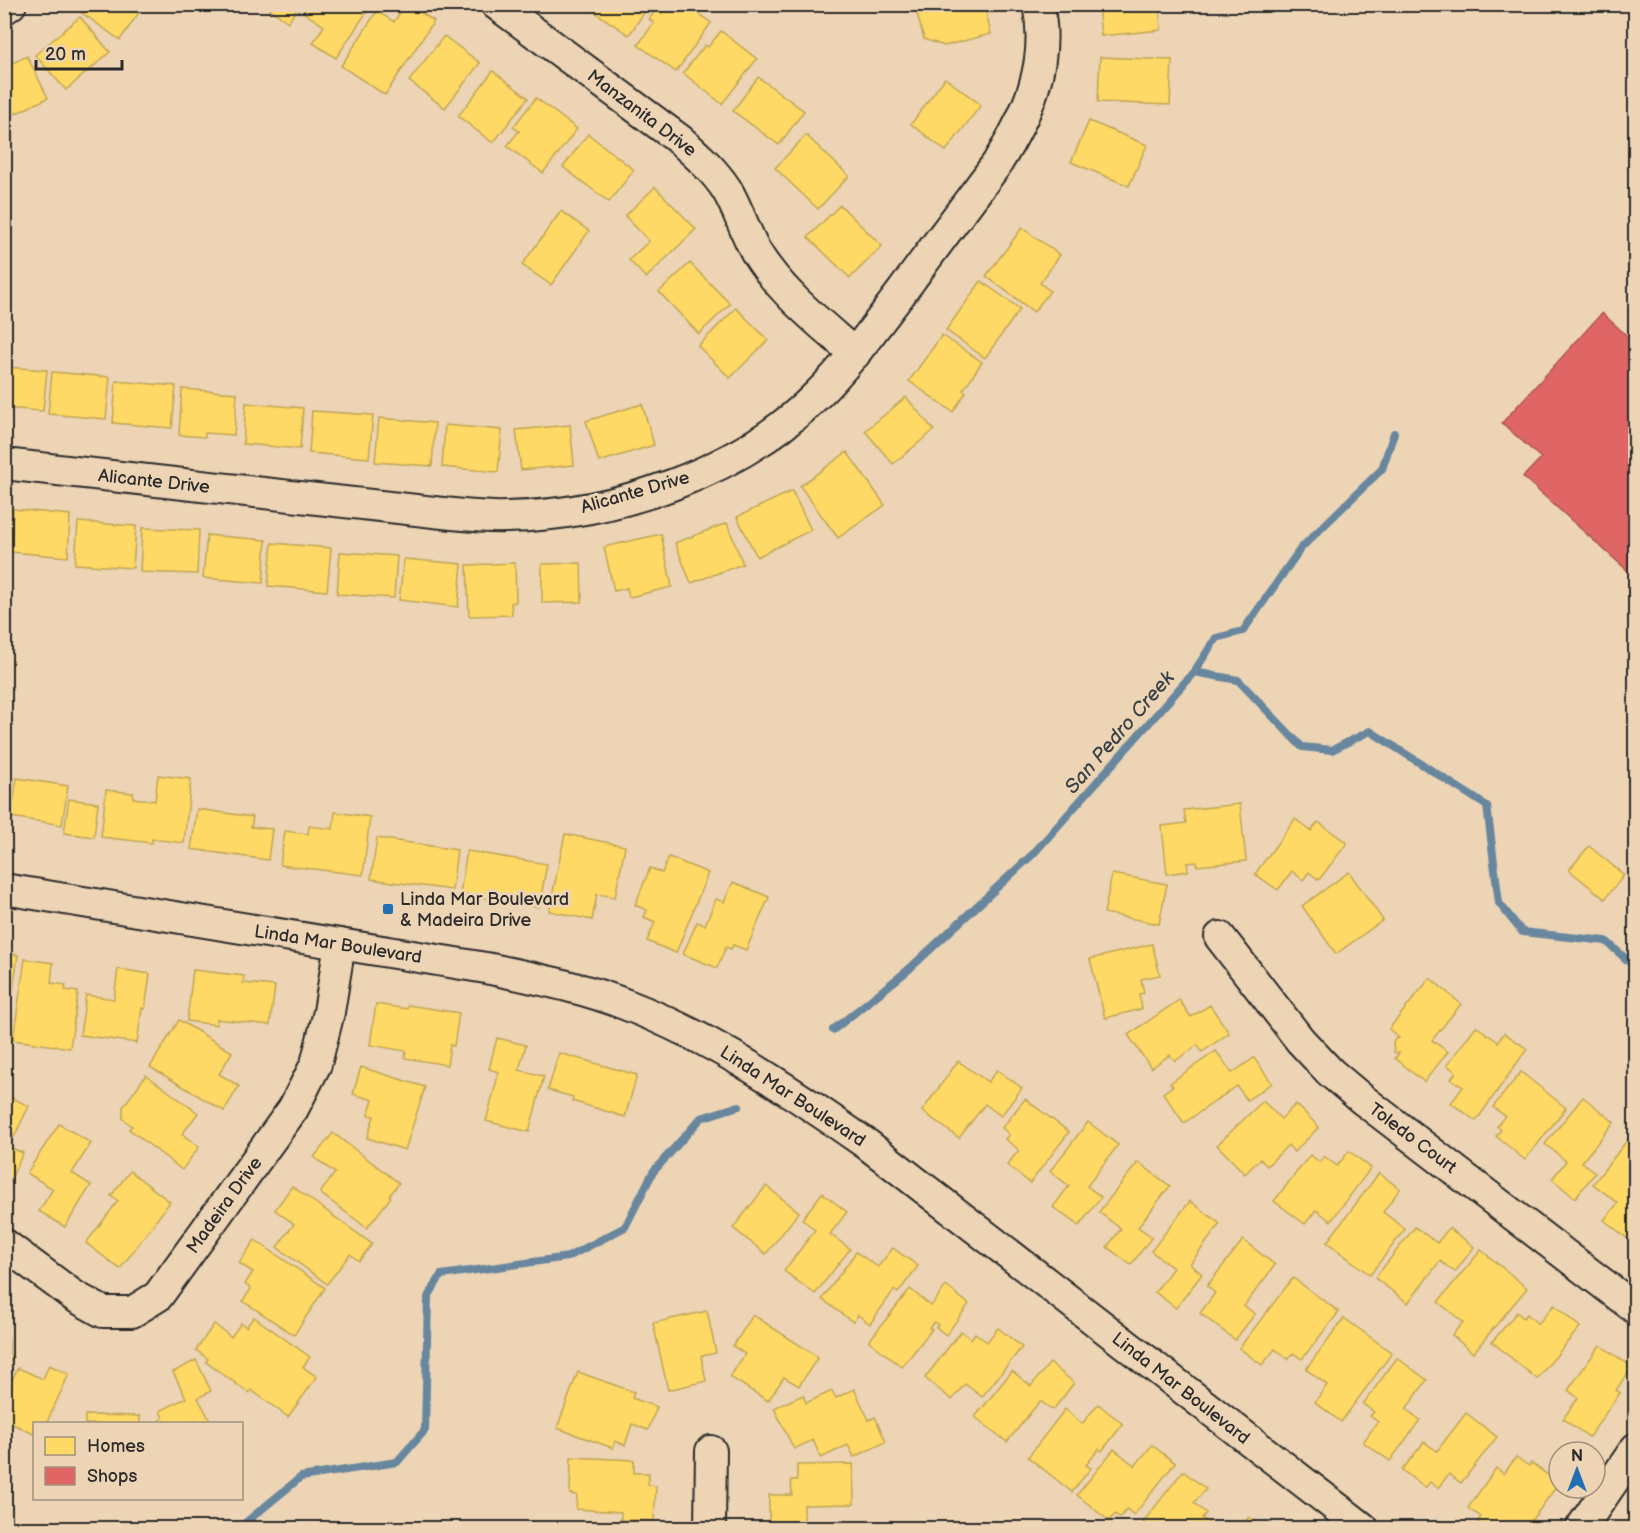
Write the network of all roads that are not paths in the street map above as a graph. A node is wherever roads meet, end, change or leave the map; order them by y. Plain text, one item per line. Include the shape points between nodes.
1 (11, 4) edge
2 (496, 4) edge
3 (1038, 4) edge
4 (4, 9) edge
5 (855, 354) junction
6 (4, 464) edge
7 (4, 889) edge
8 (1220, 937) dead end
9 (340, 944) junction
10 (4, 1244) edge
11 (1635, 1309) edge
12 (1635, 1448) edge
13 (711, 1450) dead end
14 (710, 1528) edge
15 (1363, 1528) edge
16 (1581, 1528) edge

1 - 4 street
2 - 5 street, Manzanita Drive via 705,161 726,190 757,252 778,282
3 - 5 street, Alicante Drive via 1042,22 1040,62 1032,97 1017,133
5 - 6 street, Alicante Drive via 817,396 776,431 728,460 676,484 563,512 506,517 443,513
7 - 9 street, Linda Mar Boulevard
8 - 11 street, Toledo Court via 1300,1040 1330,1072
9 - 10 street, Madeira Drive via 316,1064 293,1109 158,1296 132,1312 103,1312 74,1296
9 - 15 street, Linda Mar Boulevard via 558,983 686,1030 747,1063 868,1145
12 - 16 street
13 - 14 street

